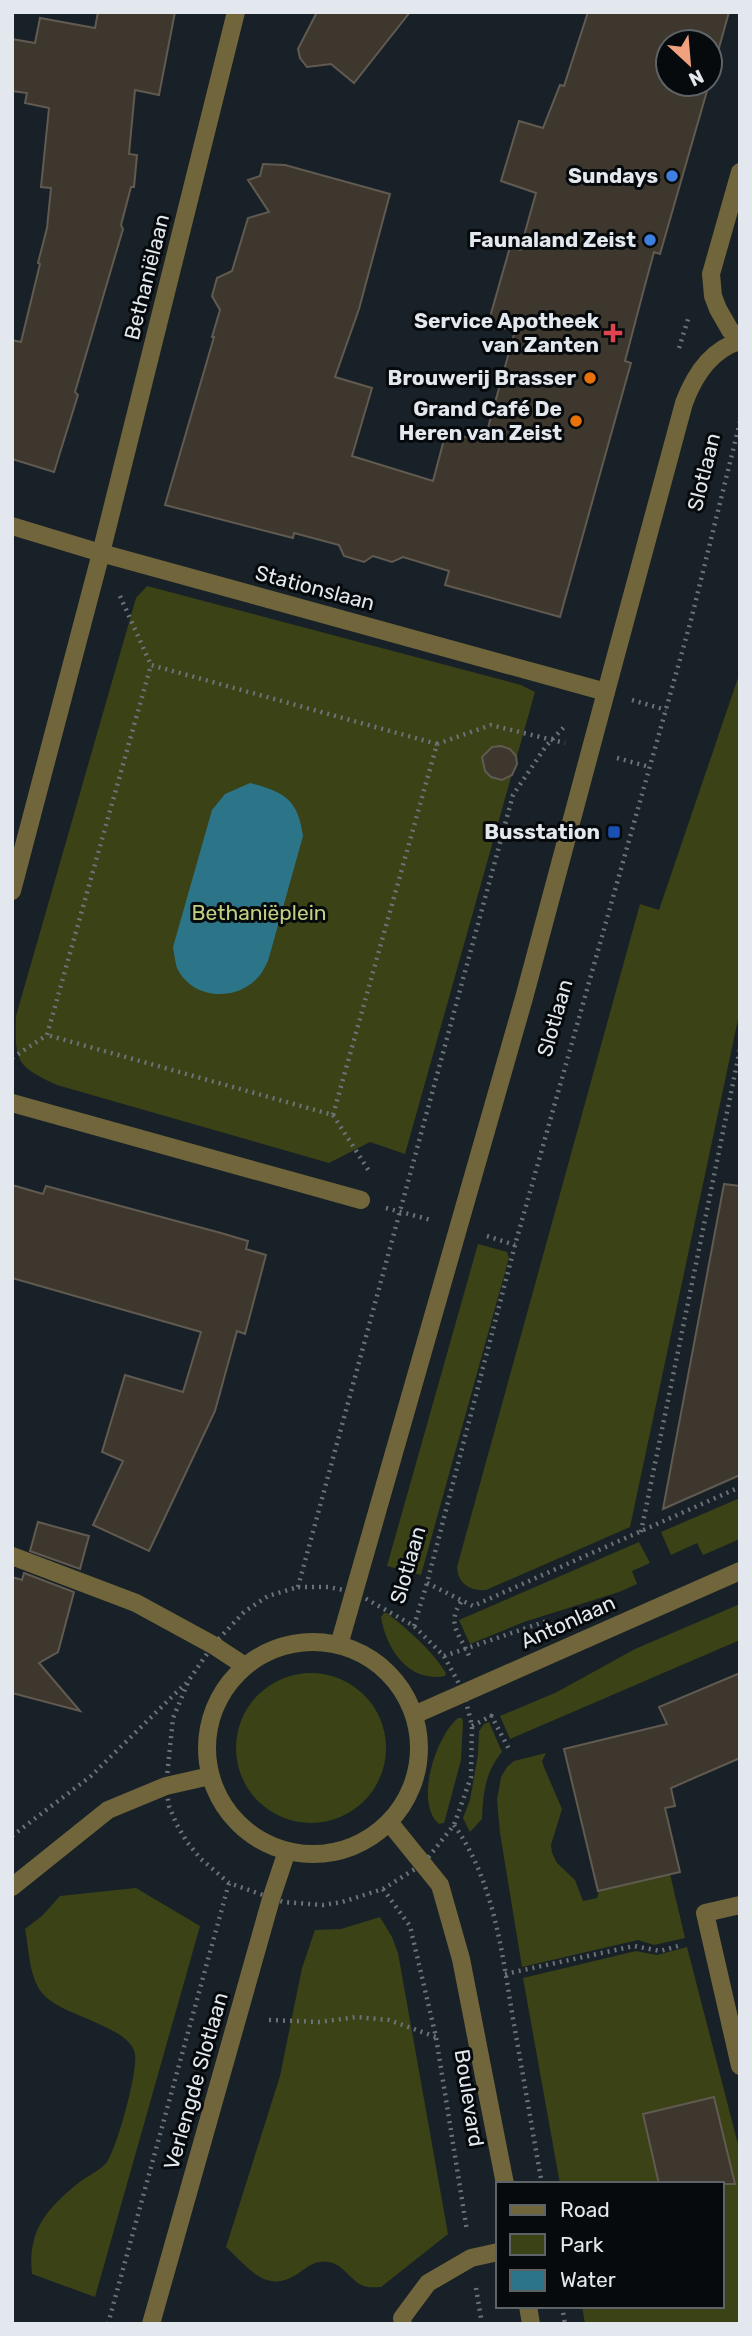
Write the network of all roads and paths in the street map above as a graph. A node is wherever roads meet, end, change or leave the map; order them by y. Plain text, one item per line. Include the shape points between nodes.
1 (236, 12) edge
2 (740, 172) edge
3 (740, 340) edge
4 (740, 422) edge
5 (12, 526) edge
6 (101, 553) junction
7 (151, 665) junction
8 (606, 692) junction
9 (569, 723) dead end
10 (491, 725) dead end
11 (437, 744) junction
12 (12, 891) edge
13 (47, 1035) junction
14 (740, 1049) edge
15 (12, 1058) edge
16 (12, 1102) edge
17 (333, 1115) junction
18 (369, 1171) dead end
19 (361, 1200) dead end
20 (740, 1487) edge
21 (641, 1532) junction
22 (12, 1556) edge
23 (740, 1571) edge
24 (427, 1583) junction
25 (414, 1626) dead end
26 (213, 1645) junction
27 (339, 1645) junction
28 (245, 1666) junction
29 (189, 1681) junction
30 (414, 1715) junction
31 (210, 1776) junction
32 (166, 1786) junction
33 (389, 1822) junction
34 (454, 1825) dead end
35 (12, 1836) edge
36 (287, 1851) junction
37 (12, 1887) edge
38 (300, 1904) dead end
39 (740, 1905) edge
40 (710, 1937) junction
41 (505, 1974) junction
42 (269, 2020) dead end
43 (436, 2037) junction
44 (740, 2066) edge
45 (505, 2182) edge
46 (542, 2182) edge
47 (496, 2252) edge
48 (471, 2258) junction
49 (108, 2324) edge
50 (151, 2324) edge
51 (403, 2324) edge
52 (482, 2324) edge

1 - 6 street, Bethaniëlaan
2 - 3 street, Slotlaan via 711,274 718,309
3 - 8 street, Slotlaan via 706,363 687,394
4 - 24 path, Slotlaan via 686,636 515,1245
5 - 6 street, Stationslaan
6 - 7 path
6 - 8 street, Stationslaan
6 - 12 street
7 - 11 path
7 - 13 path
8 - 27 street, Slotlaan via 521,1010
9 - 26 path via 546,746 513,794 298,1587 268,1596 244,1612
10 - 11 path
11 - 17 path
13 - 15 path
13 - 17 path
14 - 21 path
16 - 19 street
17 - 18 path
20 - 21 path
21 - 24 path via 473,1606
22 - 26 street via 136,1603
23 - 30 street, Antonlaan
24 - 25 path, Slotlaan
26 - 28 street
26 - 29 path
27 - 28 street via 315,1641 290,1644
27 - 30 street via 356,1650 386,1670
28 - 31 street via 231,1680 211,1716 206,1756
29 - 32 path via 173,1718
29 - 35 path via 91,1776
30 - 33 street via 417,1772 411,1790
31 - 32 street
31 - 36 street via 223,1805 244,1830
32 - 37 street via 108,1810
32 - 49 path, Verlengde Slotlaan via 173,1815 187,1842 229,1884
33 - 36 street via 368,1839 342,1850 324,1854
33 - 45 street, Boulevard via 440,1885 461,1959
34 - 41 path via 469,1846 488,1892
36 - 50 street, Verlengde Slotlaan
38 - 43 path, Boulevard via 342,1902 383,1889 410,1926
39 - 40 street via 705,1913
40 - 41 path via 660,1951 634,1946
40 - 44 street
41 - 46 path
42 - 43 path via 389,2020
43 - 48 path, Boulevard
47 - 48 street
48 - 51 street via 428,2283 402,2318
48 - 52 path, Boulevard

